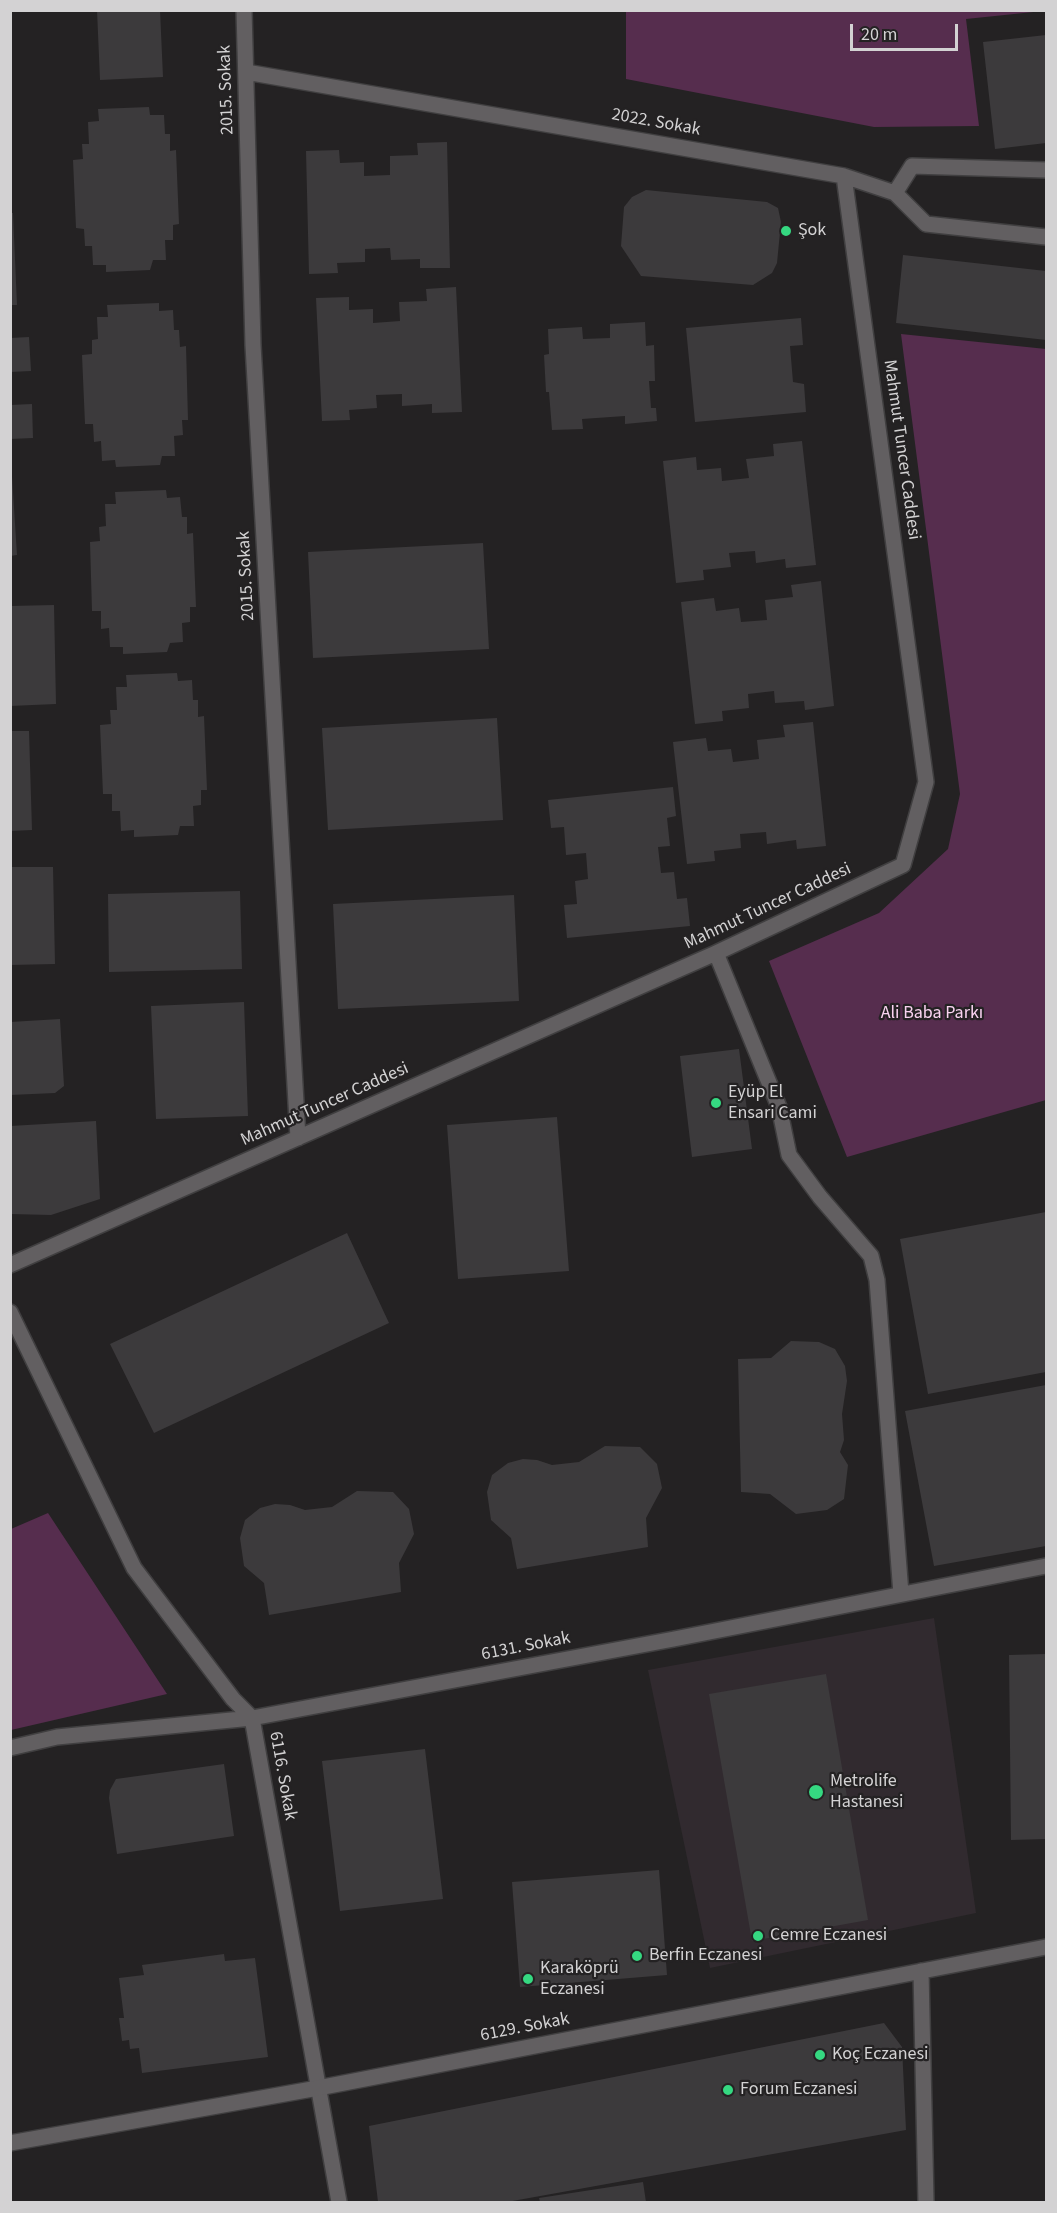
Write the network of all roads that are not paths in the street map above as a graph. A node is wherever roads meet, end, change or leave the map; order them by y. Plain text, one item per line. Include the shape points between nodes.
1 (244, 10) edge
2 (246, 72) junction
3 (1047, 170) edge
4 (844, 176) junction
5 (895, 193) junction
6 (1047, 237) edge
7 (716, 953) junction
8 (298, 1138) junction
9 (10, 1265) edge
10 (10, 1312) edge
11 (1047, 1566) edge
12 (901, 1594) junction
13 (252, 1718) junction
14 (10, 1748) edge
15 (1047, 1947) edge
16 (921, 1971) junction
17 (318, 2088) junction
18 (10, 2143) edge
19 (339, 2202) edge
20 (926, 2202) edge

1 - 2 street, 2015. Sokak
2 - 4 street, 2022. Sokak
2 - 8 street, 2015. Sokak via 253,345
3 - 5 street via 912,166
4 - 5 street, 2022. Sokak
4 - 7 street, Mahmut Tuncer Caddesi via 926,782 903,865
5 - 6 street via 926,224
7 - 8 street, Mahmut Tuncer Caddesi
7 - 12 street via 779,1107 789,1155 871,1256 877,1280
8 - 9 street, Mahmut Tuncer Caddesi
10 - 13 street, 6116. Sokak via 134,1568 233,1700
11 - 12 street, 6131. Sokak
12 - 13 street, 6131. Sokak
13 - 14 street, 6131. Sokak via 57,1737
13 - 17 street, 6116. Sokak
15 - 16 street, 6129. Sokak
16 - 17 street, 6129. Sokak
16 - 20 street
17 - 18 street, 6129. Sokak
17 - 19 street, 6116. Sokak

